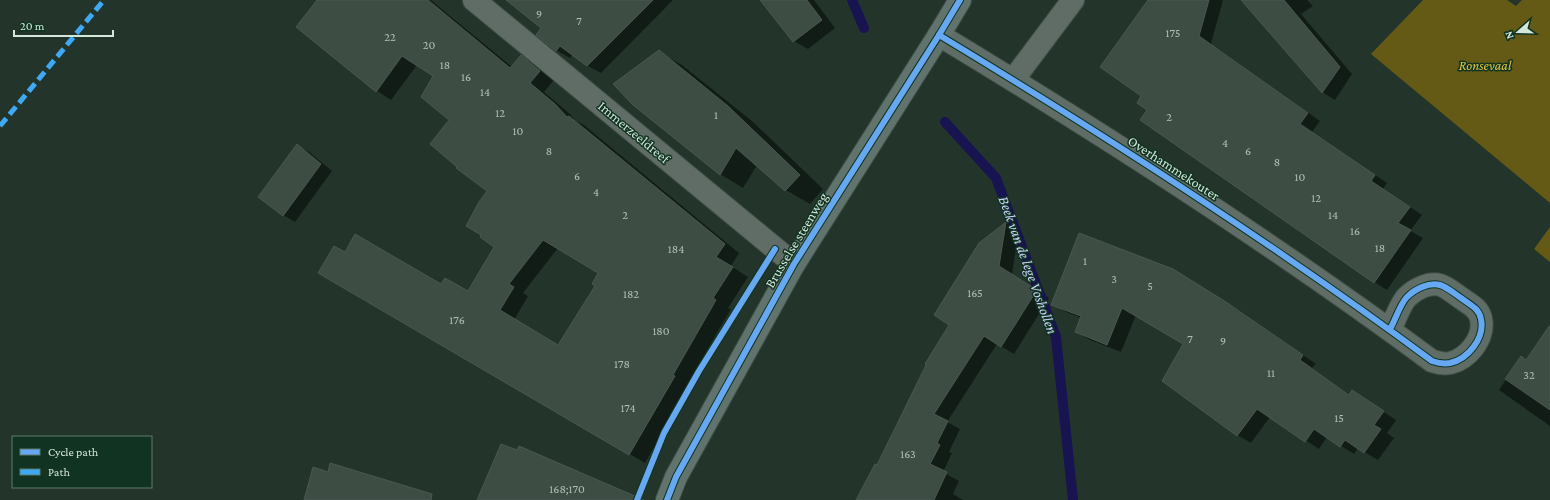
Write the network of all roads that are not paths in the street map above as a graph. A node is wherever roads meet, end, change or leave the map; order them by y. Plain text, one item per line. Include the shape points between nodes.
1 (474, 0) edge
2 (960, 0) edge
3 (1073, 0) edge
4 (939, 35) junction
5 (1013, 80) junction
6 (794, 264) junction
7 (1390, 329) dead end
8 (667, 500) edge

1 - 6 street, Immerzeeldreef
2 - 4 main road, Brusselse steenweg
3 - 5 street
4 - 5 street, Overhammekouter
4 - 6 main road, Brusselse steenweg
5 - 7 street, Overhammekouter via 1216,209
6 - 8 main road, Brusselse steenweg via 676,477

